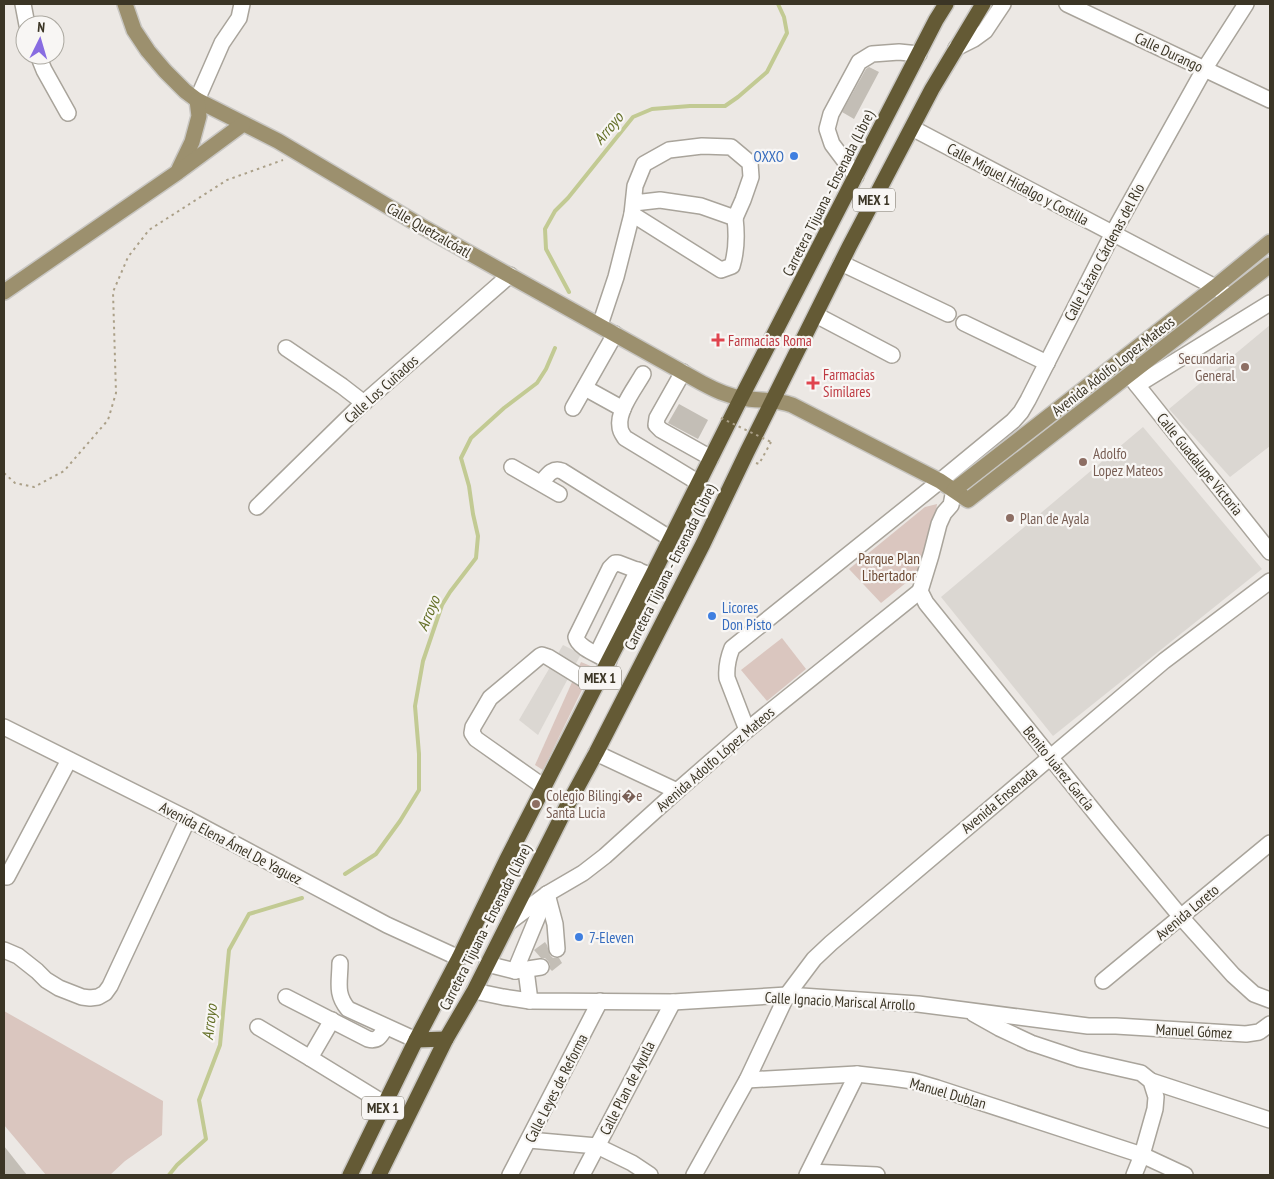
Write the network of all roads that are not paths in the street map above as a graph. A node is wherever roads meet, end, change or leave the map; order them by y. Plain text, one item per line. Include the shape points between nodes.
1 (125, 4) edge
2 (249, 4) edge
3 (946, 4) edge
4 (983, 4) edge
5 (1003, 4) edge
6 (1067, 4) edge
7 (1246, 4) edge
8 (241, 11) edge
9 (956, 48) junction
10 (919, 54) junction
11 (42, 65) edge
12 (1205, 68) junction
13 (198, 100) junction
14 (1270, 100) edge
15 (68, 113) dead end
16 (243, 124) junction
17 (912, 128) junction
18 (178, 172) junction
19 (856, 176) junction
20 (633, 208) junction
21 (735, 218) junction
22 (1113, 233) junction
23 (1270, 242) edge
24 (842, 263) junction
25 (1270, 265) edge
26 (510, 275) junction
27 (1215, 287) junction
28 (4, 292) edge
29 (1230, 297) junction
30 (1270, 303) edge
31 (948, 314) dead end
32 (816, 315) junction
33 (964, 323) dead end
34 (600, 325) junction
35 (615, 334) junction
36 (286, 348) dead end
37 (892, 355) dead end
38 (1047, 363) junction
39 (683, 372) junction
40 (643, 374) dead end
41 (1133, 380) junction
42 (585, 388) junction
43 (741, 398) junction
44 (774, 401) junction
45 (364, 403) junction
46 (573, 408) dead end
47 (622, 409) junction
48 (711, 458) junction
49 (512, 467) dead end
50 (940, 481) junction
51 (541, 483) junction
52 (699, 484) junction
53 (954, 490) junction
54 (559, 494) dead end
55 (968, 500) junction
56 (950, 505) junction
57 (257, 507) dead end
58 (671, 539) junction
59 (1270, 552) edge
60 (645, 573) junction
61 (1270, 581) edge
62 (920, 591) junction
63 (603, 658) junction
64 (595, 686) junction
65 (4, 727) edge
66 (747, 730) junction
67 (596, 753) junction
68 (1050, 757) junction
69 (69, 760) junction
70 (544, 787) junction
71 (677, 791) junction
72 (188, 819) junction
73 (1270, 843) edge
74 (8, 877) dead end
75 (548, 894) junction
76 (1180, 918) junction
77 (508, 923) junction
78 (557, 949) dead end
79 (4, 950) edge
80 (459, 958) junction
81 (340, 963) dead end
82 (488, 964) junction
83 (527, 969) junction
84 (1103, 981) dead end
85 (474, 991) junction
86 (787, 995) junction
87 (286, 997) dead end
88 (1270, 1000) edge
89 (530, 1001) junction
90 (600, 1001) junction
91 (673, 1002) junction
92 (968, 1010) junction
93 (332, 1020) junction
94 (1270, 1024) edge
95 (386, 1026) junction
96 (1116, 1026) joint
97 (258, 1027) dead end
98 (446, 1039) junction
99 (416, 1040) junction
100 (310, 1058) junction
101 (857, 1074) junction
102 (747, 1080) junction
103 (1150, 1082) junction
104 (385, 1104) junction
105 (1270, 1120) edge
106 (529, 1140) junction
107 (597, 1146) junction
108 (1142, 1155) junction
109 (382, 1172) edge
110 (808, 1173) edge
111 (350, 1175) edge
112 (510, 1175) edge
113 (582, 1175) edge
114 (650, 1175) edge
115 (694, 1175) edge
116 (877, 1175) edge
117 (1134, 1175) edge
118 (1185, 1175) edge

1 - 13 main road, Calle Quetzalcóatl via 134,30 148,51 165,72
2 - 8 street
3 - 10 highway, Carretera Tijuana - Ensenada (Libre) / MEX 1
4 - 9 highway, Carretera Tijuana - Ensenada (Libre) / MEX 1
5 - 9 street via 985,31
6 - 12 street, Calle Durango
7 - 12 street, Calle Lázaro Cárdenas del Río
8 - 13 street via 222,43
9 - 17 highway, Carretera Tijuana - Ensenada (Libre) / MEX 1
10 - 19 highway, Carretera Tijuana - Ensenada (Libre) / MEX 1
10 - 19 street via 872,54 858,62 831,114 828,129 832,144
11 - 15 street
12 - 14 street, Calle Durango
12 - 22 street, Calle Lázaro Cárdenas del Río
13 - 16 main road, Calle Quetzalcóatl
13 - 18 main road via 199,116 192,142
16 - 18 main road
16 - 26 main road, Calle Quetzalcóatl
17 - 22 street, Calle Miguel Hidalgo y Costilla
17 - 24 highway, Carretera Tijuana - Ensenada (Libre) / MEX 1
18 - 28 main road
19 - 43 highway, Carretera Tijuana - Ensenada (Libre) / MEX 1
20 - 21 street via 660,200 702,206
20 - 21 street via 721,270 732,266 734,259
20 - 21 street via 635,186 644,164 669,150 731,147 750,163 751,177
20 - 34 street
22 - 27 street, Calle Miguel Hidalgo y Costilla
22 - 38 street, Calle Lázaro Cárdenas del Río
23 - 27 main road, Avenida Adolfo Lopez Mateos
24 - 31 street
24 - 32 highway, Carretera Tijuana - Ensenada (Libre) / MEX 1
25 - 29 main road, Avenida Adolfo Lopez Mateos
26 - 34 main road, Calle Quetzalcóatl
26 - 45 street, Calle Los Cuñados
27 - 29 street, Calle Miguel Hidalgo y Costilla
27 - 53 main road, Avenida Adolfo Lopez Mateos
29 - 41 main road, Avenida Adolfo Lopez Mateos
30 - 41 street
32 - 37 street
32 - 44 highway, Carretera Tijuana - Ensenada (Libre) / MEX 1
33 - 38 street
34 - 35 main road, Calle Quetzalcóatl
35 - 39 main road, Calle Quetzalcóatl
35 - 42 street
36 - 45 street
38 - 50 street, Calle Lázaro Cárdenas del Río via 1013,421
39 - 43 main road, Calle Quetzalcóatl via 720,392
39 - 48 street via 656,425
40 - 47 street
41 - 55 main road, Avenida Adolfo Lopez Mateos
41 - 59 street, Calle Guadalupe Victoria
42 - 46 street
42 - 47 street
43 - 44 main road, Calle Quetzalcóatl
43 - 48 highway, Carretera Tijuana - Ensenada (Libre) / MEX 1
44 - 50 main road via 792,405
44 - 67 highway, Carretera Tijuana - Ensenada (Libre) / MEX 1
45 - 57 street, Calle Los Cuñados
47 - 52 street via 620,428 625,438
48 - 52 highway, Carretera Tijuana - Ensenada (Libre) / MEX 1
49 - 51 street
50 - 53 main road
50 - 66 street via 732,648 727,678
51 - 54 street
51 - 58 street via 554,470 562,471
52 - 58 highway, Carretera Tijuana - Ensenada (Libre) / MEX 1
53 - 55 main road
53 - 56 street
55 - 56 street
56 - 62 street via 939,524
58 - 60 highway, Carretera Tijuana - Ensenada (Libre) / MEX 1
60 - 63 highway, Carretera Tijuana - Ensenada (Libre) / MEX 1
60 - 63 street via 618,563 612,565 577,633 578,643
61 - 68 street, Avenida Ensenada via 1164,661
62 - 66 street, Avenida Adolfo López Mateos
62 - 68 street, Benito Juárez García
63 - 64 highway, Carretera Tijuana - Ensenada (Libre) / MEX 1
64 - 70 highway, Carretera Tijuana - Ensenada (Libre) / MEX 1
64 - 70 street via 542,655 490,698 473,727 476,739
65 - 69 street, Avenida Elena Ámel De Yaguez
66 - 71 street, Avenida Adolfo López Mateos
67 - 71 street
67 - 77 highway, Carretera Tijuana - Ensenada (Libre) / MEX 1
68 - 76 street, Benito Juárez García
68 - 86 street, Avenida Ensenada via 831,942
69 - 72 street, Avenida Elena Ámel De Yaguez
69 - 74 street
70 - 80 highway, Carretera Tijuana - Ensenada (Libre) / MEX 1
71 - 75 street, Avenida Adolfo López Mateos via 605,856
72 - 79 street via 105,993 90,998 59,988 18,956
72 - 80 street, Avenida Elena Ámel De Yaguez via 387,925
73 - 76 street, Avenida Loreto
75 - 77 street, Avenida Adolfo López Mateos
75 - 78 street
75 - 83 street
76 - 84 street, Avenida Loreto
76 - 88 street, Benito Juárez García via 1233,975 1254,994
77 - 82 highway, Carretera Tijuana - Ensenada (Libre) / MEX 1
80 - 99 highway, Carretera Tijuana - Ensenada (Libre) / MEX 1
81 - 95 street via 341,1000 348,1009
82 - 83 street
82 - 85 highway, Carretera Tijuana - Ensenada (Libre) / MEX 1
83 - 89 street
85 - 89 street, Calle Ignacio Mariscal Arrollo
85 - 98 highway, Carretera Tijuana - Ensenada (Libre) / MEX 1
86 - 91 street, Calle Ignacio Mariscal Arrollo
86 - 92 street, Calle Ignacio Mariscal Arrollo
86 - 102 street, Avenida Ensenada
87 - 93 street
89 - 90 street, Calle Ignacio Mariscal Arrollo
90 - 91 street, Calle Ignacio Mariscal Arrollo
90 - 106 street, Calle Leyes de Reforma
91 - 107 street, Calle Plan de Ayutla
92 - 96 street, Calle Ignacio Mariscal Arrollo via 1088,1026
92 - 103 street via 1032,1043 1079,1059 1141,1072
93 - 95 street via 372,1040 378,1038
93 - 100 street
94 - 96 street, Manuel Gómez via 1259,1032 1246,1034
95 - 99 street
97 - 100 street
98 - 99 highway
98 - 109 highway, Carretera Tijuana - Ensenada (Libre) / MEX 1
99 - 104 highway, Carretera Tijuana - Ensenada (Libre) / MEX 1
100 - 104 street
101 - 102 street, Manuel Dublan
101 - 108 street, Manuel Dublan via 914,1081
101 - 110 street
102 - 115 street, Avenida Ensenada
103 - 105 street
103 - 108 street via 1156,1097 1155,1109
104 - 111 highway, Carretera Tijuana - Ensenada (Libre) / MEX 1
106 - 107 street
106 - 112 street, Calle Leyes de Reforma
107 - 113 street, Calle Plan de Ayutla
107 - 114 street
108 - 117 street
108 - 118 street, Manuel Dublan
110 - 116 street

